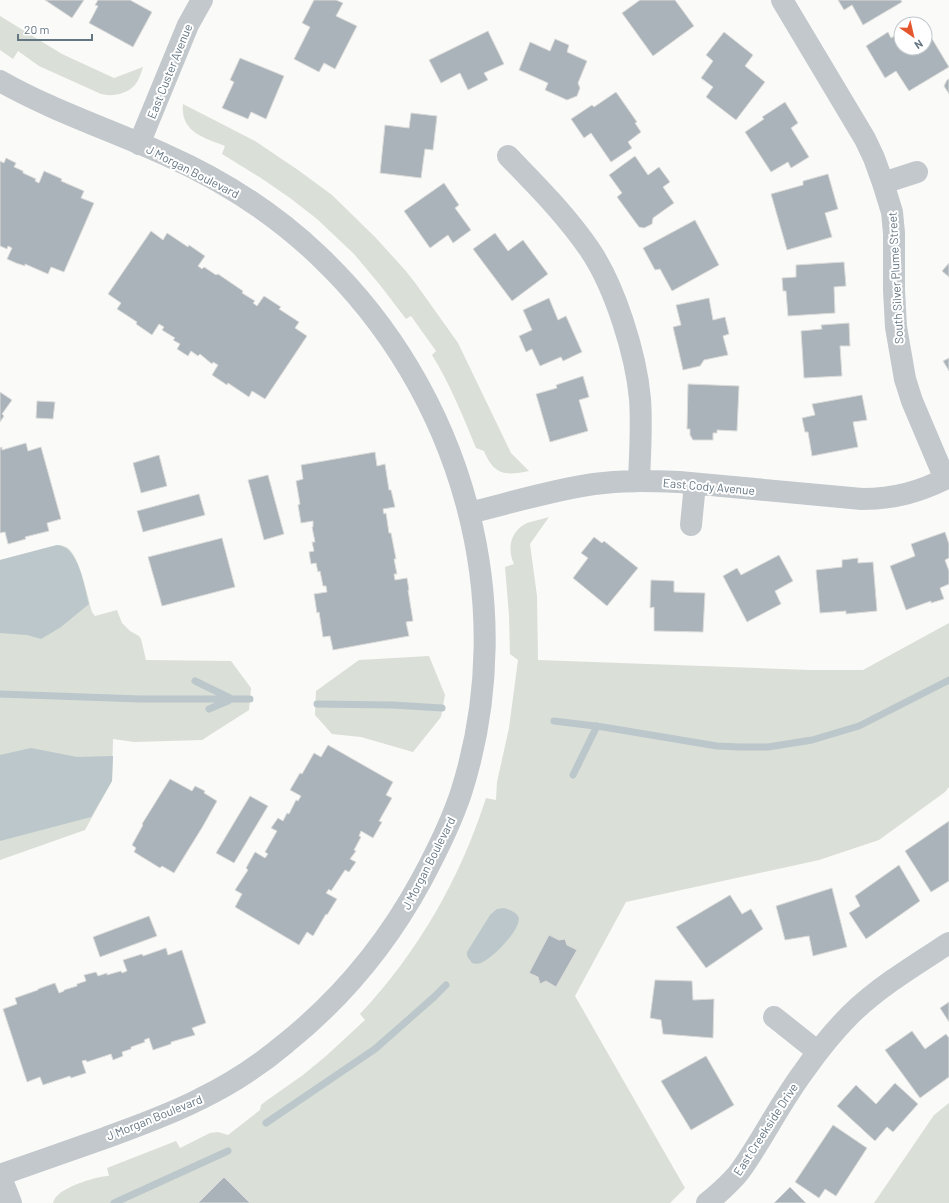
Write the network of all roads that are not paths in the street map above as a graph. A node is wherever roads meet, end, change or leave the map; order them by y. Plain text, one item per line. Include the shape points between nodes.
1 (202, 0) edge
2 (782, 0) edge
3 (0, 81) edge
4 (139, 144) junction
5 (508, 156) dead end
6 (917, 172) dead end
7 (883, 183) junction
8 (947, 478) edge
9 (639, 481) junction
10 (695, 484) junction
11 (469, 513) junction
12 (691, 524) dead end
13 (949, 943) edge
14 (774, 1018) dead end
15 (818, 1052) junction
16 (0, 1175) edge
17 (11, 1203) edge
18 (707, 1203) edge

1 - 4 street, East Custer Avenue via 188,25
2 - 7 street, South Silver Plume Street via 865,139
3 - 4 street, J Morgan Boulevard via 59,111
4 - 11 street, J Morgan Boulevard via 204,174 258,206 317,254 358,296 398,350 428,402 456,467
5 - 9 street via 579,234 601,268 617,306 628,338 640,396
6 - 7 street
7 - 8 street, South Silver Plume Street via 894,223 894,304 903,371 912,401
8 - 10 street, East Cody Avenue via 902,496 867,499
9 - 10 street, East Cody Avenue
9 - 11 street, East Cody Avenue via 582,486
10 - 12 street
11 - 16 street, J Morgan Boulevard via 480,571 485,636 478,721 459,796 444,837 393,927 362,969 321,1012 286,1043 232,1082 153,1120
13 - 15 street, East Creekside Drive via 868,999
14 - 15 street
15 - 18 street, East Creekside Drive via 739,1172
16 - 17 street

